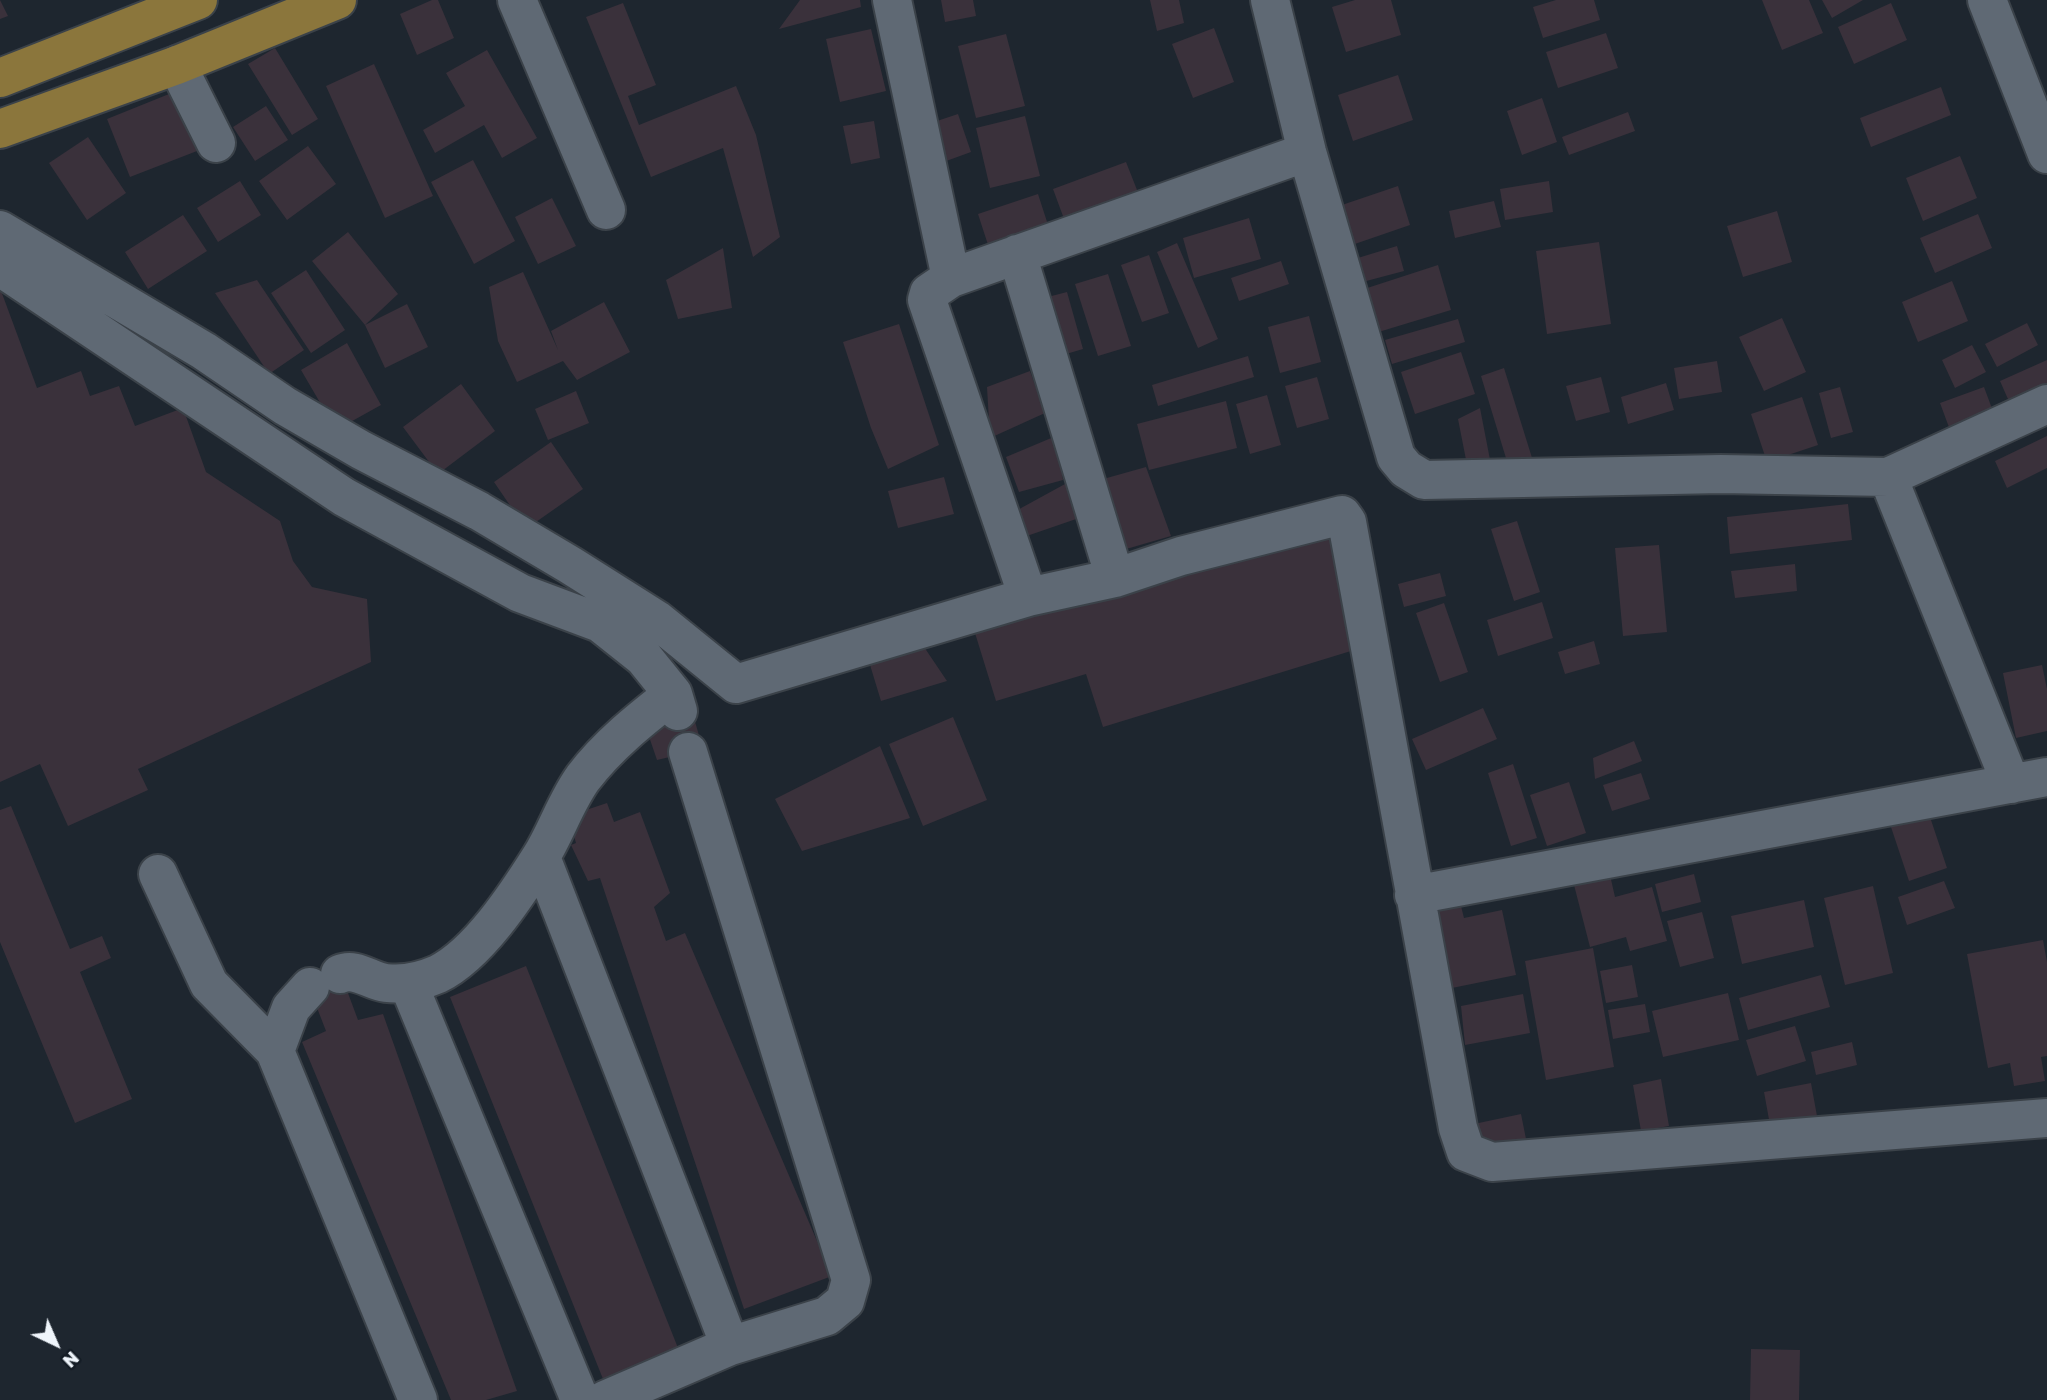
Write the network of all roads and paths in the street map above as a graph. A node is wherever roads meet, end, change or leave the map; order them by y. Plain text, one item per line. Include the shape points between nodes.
1 (198, 0) edge
2 (337, 0) edge
3 (517, 0) edge
4 (892, 0) edge
5 (1270, 0) edge
6 (1987, 0) edge
7 (154, 8) edge
8 (177, 65) junction
9 (0, 78) edge
10 (0, 130) edge
11 (216, 143) dead end
12 (1307, 152) junction
13 (2047, 154) edge
14 (606, 210) dead end
15 (0, 230) edge
16 (1017, 254) junction
17 (0, 267) edge
18 (951, 278) junction
19 (2047, 404) edge
20 (1888, 477) junction
21 (1115, 578) junction
22 (1028, 597) junction
23 (688, 752) dead end
24 (2029, 780) edge
25 (541, 857) junction
26 (158, 874) dead end
27 (1414, 895) junction
28 (408, 983) junction
29 (275, 1051) junction
30 (2047, 1118) edge
31 (730, 1346) junction
32 (418, 1400) edge
33 (580, 1400) edge
34 (605, 1400) edge

1 - 7 main road
2 - 8 main road
3 - 14 street
4 - 18 street
5 - 12 street
6 - 13 street
7 - 9 main road
8 - 10 main road
8 - 11 street
12 - 16 street
12 - 20 street via 1396,457 1413,475 1424,480 1721,474
15 - 22 street via 328,431 570,565 657,620 736,684
16 - 18 street
16 - 21 street
17 - 25 street via 344,497 520,593 600,623 644,658 675,703 622,735 583,779
18 - 22 street via 932,288 927,300
19 - 20 street
20 - 24 street
21 - 22 street
21 - 27 street via 1298,525 1337,515 1345,518
23 - 31 street via 851,1280 845,1301 827,1316
24 - 27 street
25 - 28 street via 488,931 463,957 438,974
25 - 31 street
26 - 29 street via 209,984
27 - 30 street via 1465,1152 1492,1162
28 - 29 street via 385,983 351,971 325,981 291,1008
28 - 33 street
29 - 32 street
31 - 34 street

